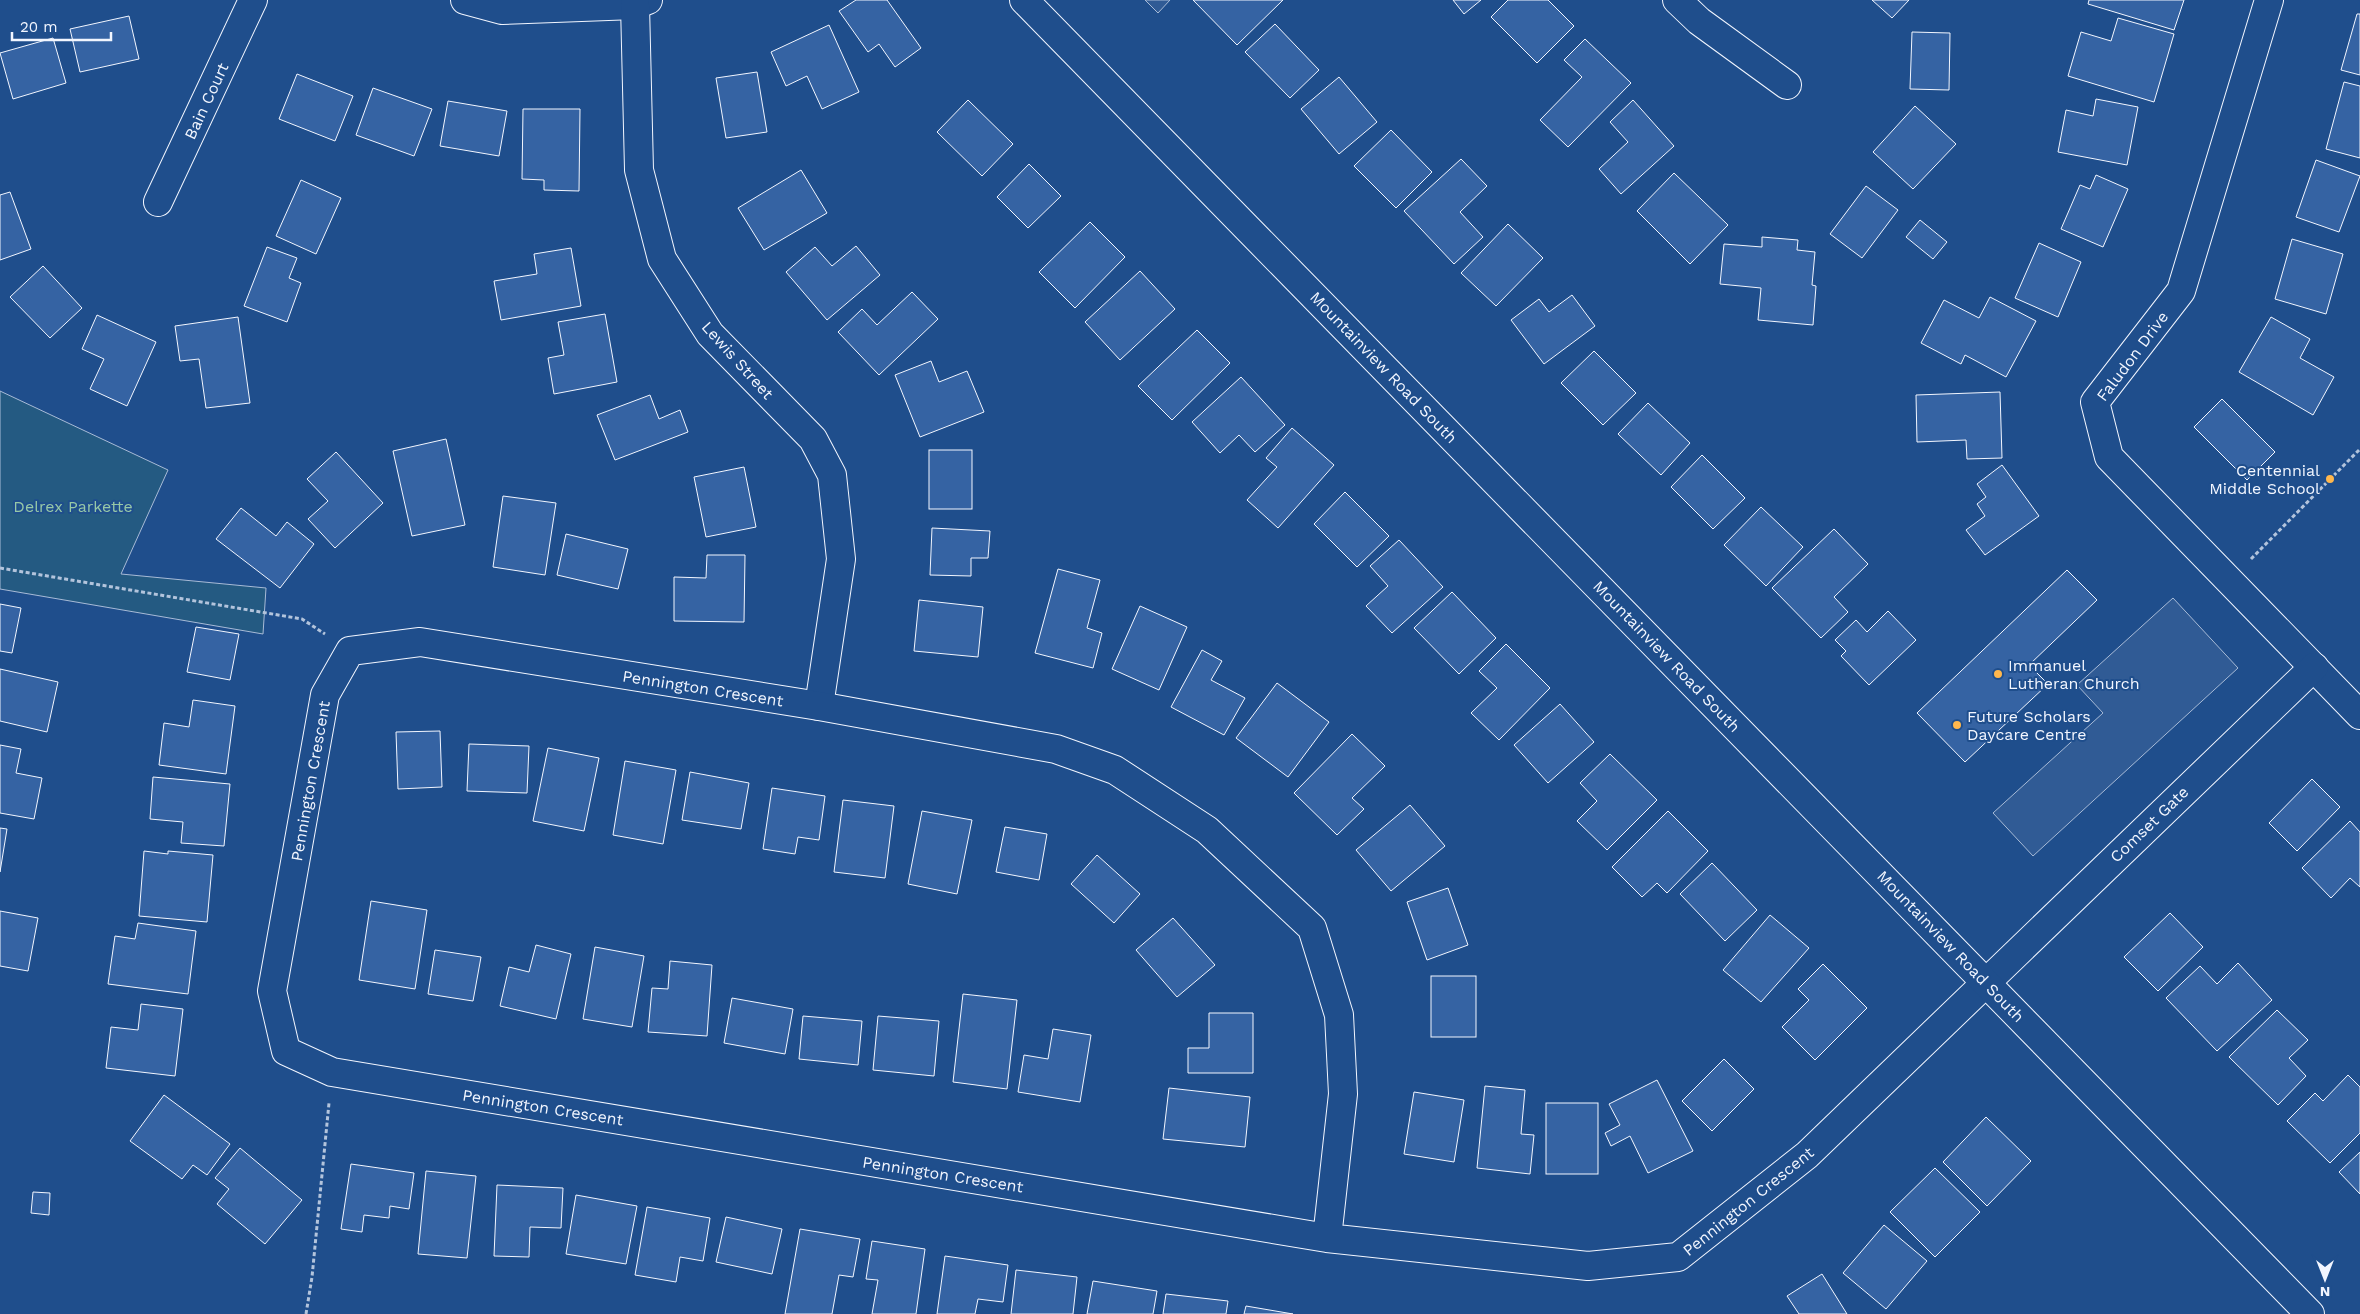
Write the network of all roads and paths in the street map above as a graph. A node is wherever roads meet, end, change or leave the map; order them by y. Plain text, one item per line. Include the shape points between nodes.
1 (253, 0) edge
2 (465, 0) edge
3 (1024, 0) edge
4 (1677, 0) edge
5 (2268, 0) edge
6 (642, 2) edge
7 (1787, 84) dead end
8 (158, 202) dead end
9 (2360, 449) edge
10 (0, 568) edge
11 (2230, 581) junction
12 (350, 651) junction
13 (2314, 667) junction
14 (819, 706) junction
15 (2360, 714) edge
16 (1986, 982) junction
17 (332, 1072) junction
18 (1327, 1238) junction
19 (306, 1314) edge
20 (2310, 1314) edge

1 - 8 street, Bain Court
2 - 6 street via 502,10
3 - 16 street, Mountainview Road South
4 - 7 street via 1699,21
5 - 11 street, Faludon Drive via 2181,291 2095,402 2109,457
6 - 14 street, Lewis Street via 638,170 662,259 710,334 813,439 832,474 841,559
9 - 11 path
10 - 12 path via 302,619
11 - 13 street, Faludon Drive
12 - 14 street, Pennington Crescent via 420,642
12 - 17 street, Pennington Crescent via 325,695 272,991 286,1051
13 - 15 street, Faludon Drive
13 - 16 street, Comset Gate
14 - 18 street, Pennington Crescent via 1056,749 1115,770 1207,830 1312,928 1340,1015 1344,1094
16 - 18 street, Pennington Crescent via 1807,1155 1678,1257 1588,1266
16 - 20 street, Mountainview Road South
17 - 18 street, Pennington Crescent
17 - 19 path

